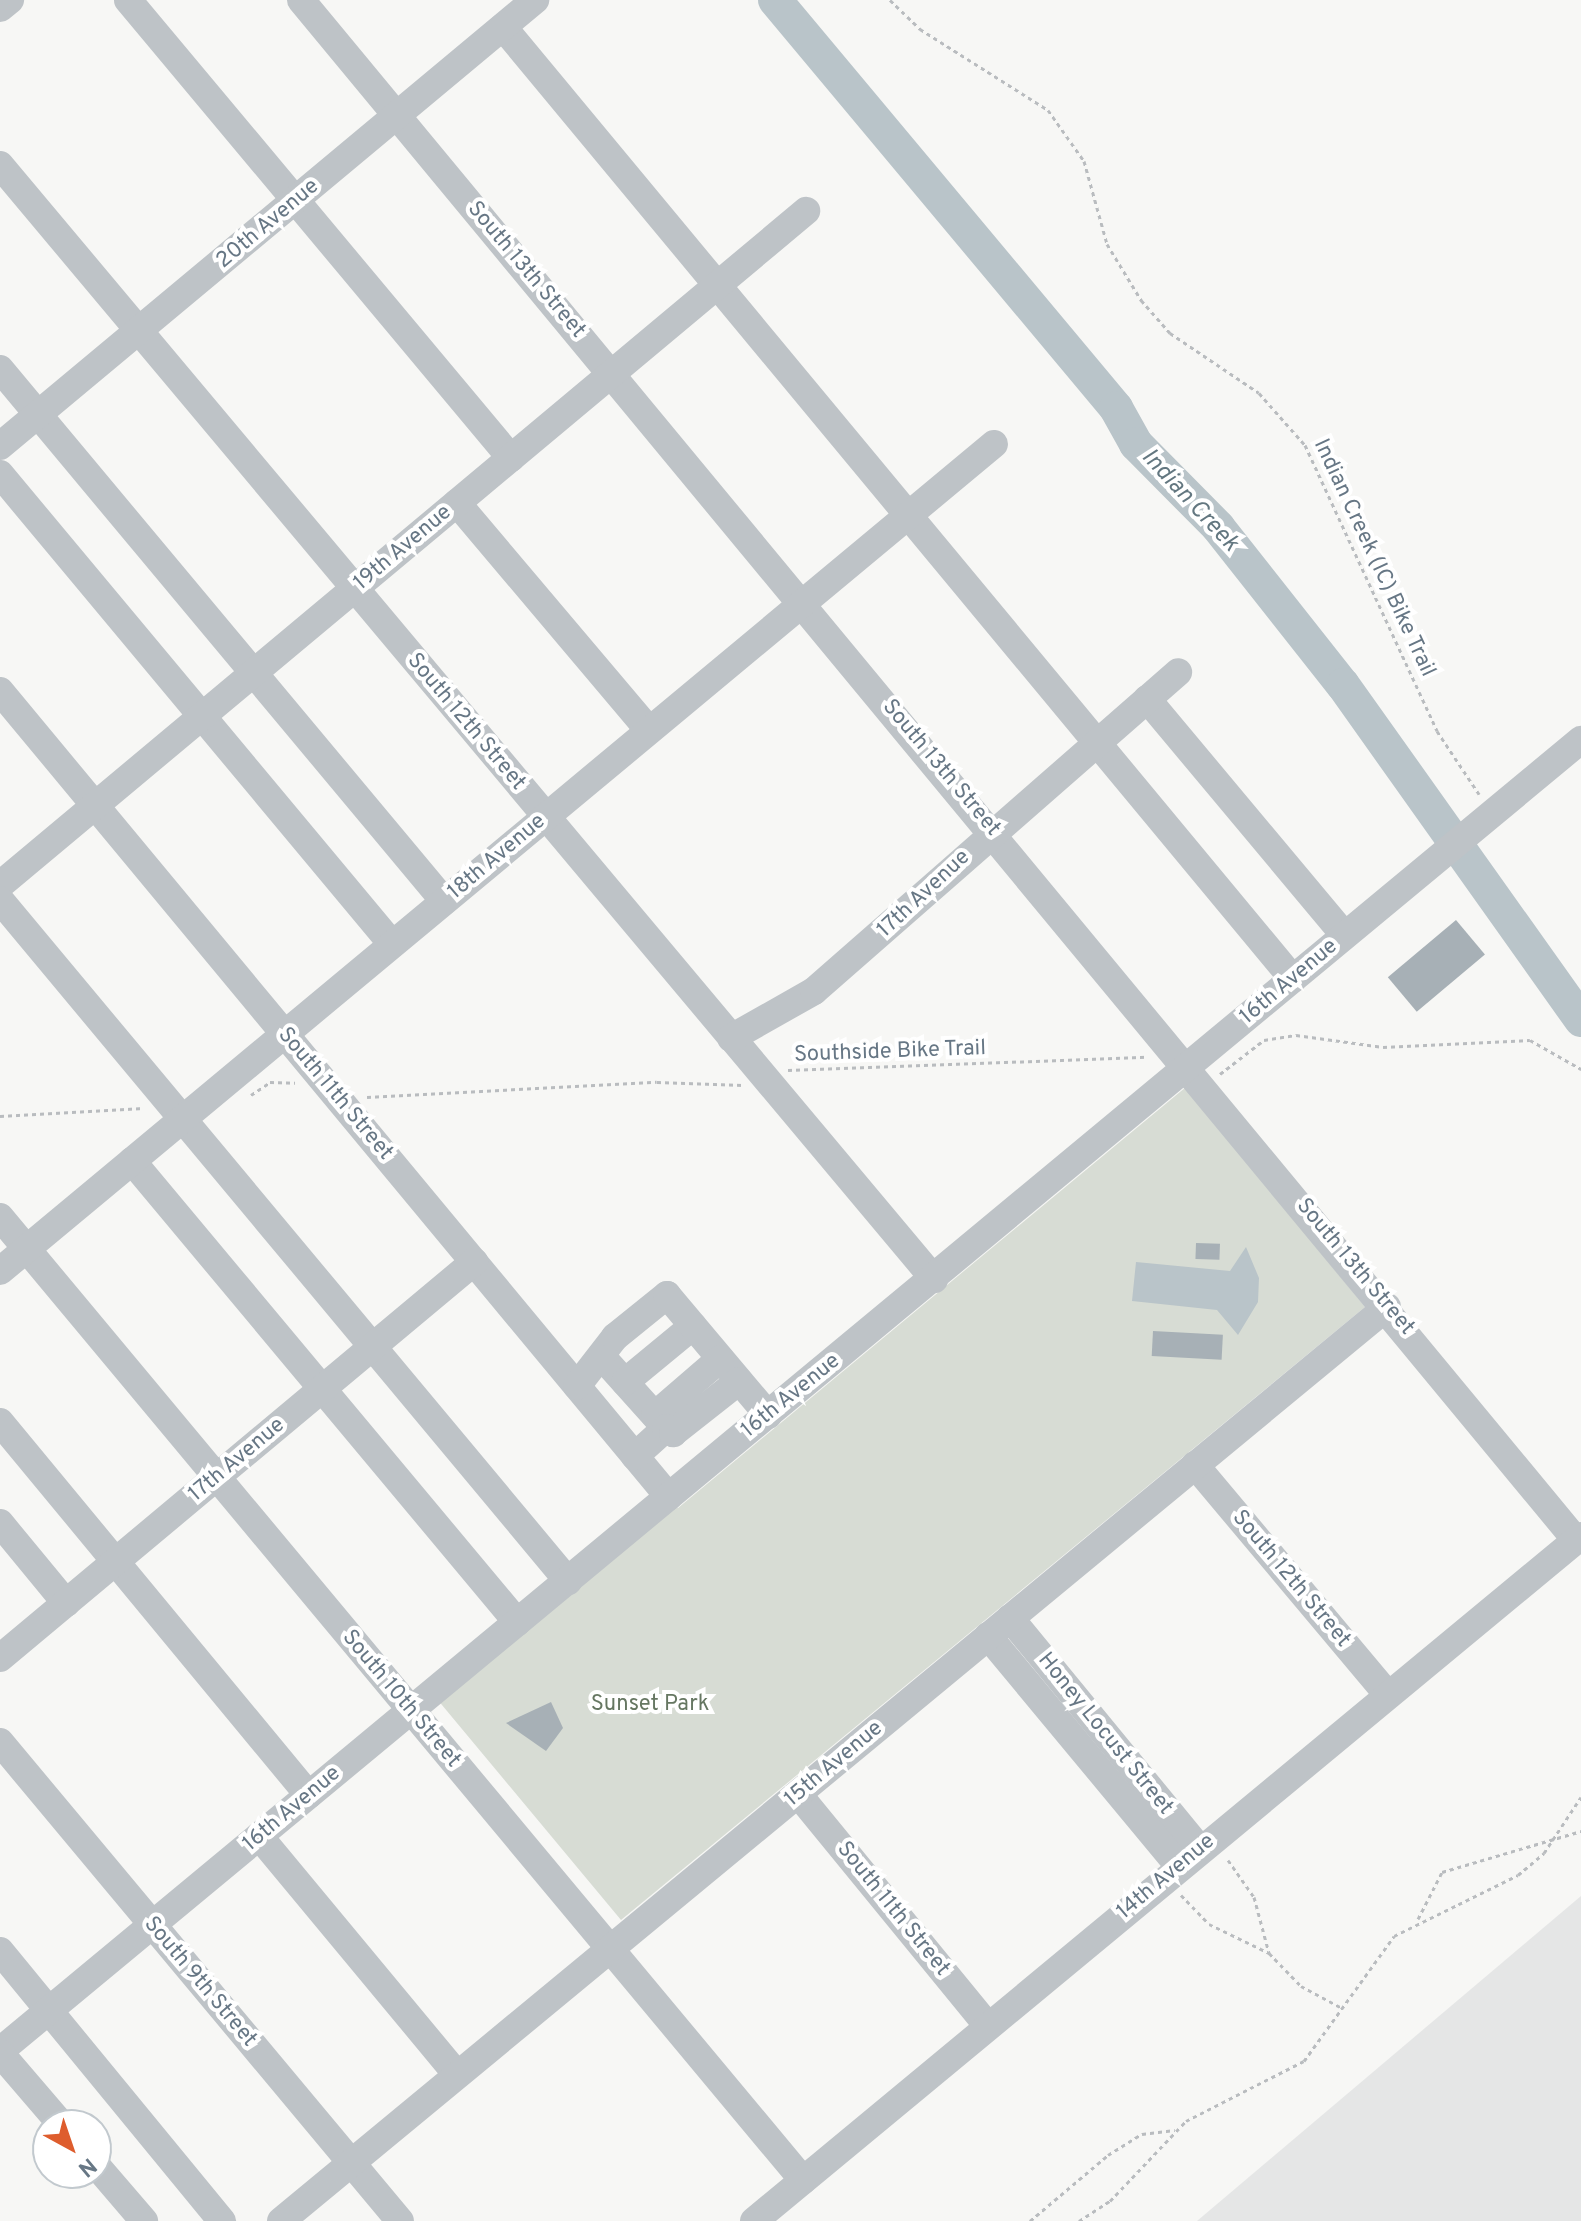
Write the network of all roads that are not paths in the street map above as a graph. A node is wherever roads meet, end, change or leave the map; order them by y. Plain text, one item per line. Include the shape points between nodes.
1 (10, 0) edge
2 (128, 0) edge
3 (301, 0) edge
4 (535, 0) edge
5 (0, 8) edge
6 (503, 27) junction
7 (397, 115) junction
8 (0, 165) edge
9 (295, 201) junction
10 (806, 211) dead end
11 (717, 285) junction
12 (139, 331) junction
13 (0, 369) edge
14 (612, 373) junction
15 (38, 414) junction
16 (994, 444) dead end
17 (0, 446) edge
18 (511, 458) junction
19 (0, 474) edge
20 (457, 503) junction
21 (910, 513) junction
22 (355, 589) junction
23 (803, 601) junction
24 (254, 672) junction
25 (1178, 672) dead end
26 (0, 691) edge
27 (1147, 699) junction
28 (202, 716) junction
29 (649, 730) junction
30 (1581, 740) edge
31 (1095, 743) junction
32 (96, 805) junction
33 (545, 817) junction
34 (994, 831) junction
35 (0, 885) edge
36 (0, 900) edge
37 (444, 901) junction
38 (1344, 935) junction
39 (392, 944) junction
40 (1293, 979) junction
41 (285, 1033) junction
42 (731, 1038) junction
43 (1189, 1066) junction
44 (182, 1119) junction
45 (132, 1161) junction
46 (0, 1217) edge
47 (26, 1249) junction
48 (474, 1262) junction
49 (0, 1271) edge
50 (934, 1279) junction
51 (1387, 1307) junction
52 (693, 1326) junction
53 (374, 1346) junction
54 (604, 1359) junction
55 (720, 1359) junction
56 (739, 1381) junction
57 (625, 1382) junction
58 (577, 1386) junction
59 (322, 1389) junction
60 (768, 1415) junction
61 (0, 1422) edge
62 (665, 1426) junction
63 (635, 1456) junction
64 (1195, 1465) junction
65 (216, 1478) junction
66 (669, 1497) junction
67 (0, 1523) edge
68 (1579, 1538) edge
69 (116, 1561) junction
70 (568, 1581) junction
71 (66, 1603) junction
72 (1010, 1618) junction
73 (517, 1622) junction
74 (988, 1636) junction
75 (0, 1658) edge
76 (1387, 1694) junction
77 (411, 1711) junction
78 (0, 1742) edge
79 (798, 1794) junction
80 (309, 1795) junction
81 (259, 1836) junction
82 (1190, 1858) junction
83 (152, 1925) junction
84 (608, 1950) junction
85 (0, 1951) edge
86 (49, 2010) junction
87 (987, 2025) junction
88 (0, 2052) edge
89 (456, 2073) junction
90 (48, 2109) edge
91 (350, 2162) junction
92 (803, 2180) junction
93 (112, 2184) edge
94 (144, 2221) edge
95 (222, 2221) edge
96 (281, 2221) edge
97 (400, 2221) edge
98 (754, 2221) edge

1 - 5 street
2 - 9 street
3 - 7 street, South 13th Street
4 - 6 street, 20th Avenue
6 - 7 street, 20th Avenue
6 - 11 street
7 - 9 street, 20th Avenue
7 - 14 street, South 13th Street
8 - 12 street, South 12th Street
9 - 12 street, 20th Avenue
9 - 18 street
10 - 11 street, 19th Avenue
11 - 14 street, 19th Avenue
11 - 21 street
12 - 15 street, 20th Avenue
12 - 22 street, South 12th Street
13 - 15 street
14 - 18 street, 19th Avenue
14 - 23 street, South 13th Street
15 - 17 street, 20th Avenue
15 - 24 street
16 - 21 street, 18th Avenue
18 - 20 street, 19th Avenue
19 - 28 street
20 - 22 street, 19th Avenue
20 - 29 street
21 - 23 street, 18th Avenue
21 - 31 street via 925,542
22 - 24 street, 19th Avenue
22 - 33 street, South 12th Street
23 - 29 street, 18th Avenue
23 - 34 street, South 13th Street
24 - 28 street, 19th Avenue
24 - 37 street
25 - 27 street, 17th Avenue
26 - 32 street, South 11th Street
27 - 31 street, 17th Avenue
27 - 38 street
28 - 32 street, 19th Avenue
28 - 39 street
29 - 33 street, 18th Avenue
30 - 38 street, 16th Avenue
31 - 34 street, 17th Avenue
31 - 40 street
32 - 35 street, 19th Avenue
32 - 41 street, South 11th Street
33 - 37 street, 18th Avenue
33 - 42 street, South 12th Street
34 - 42 street, 17th Avenue via 814,991
34 - 43 street, South 13th Street
36 - 44 street
37 - 39 street, 18th Avenue
38 - 40 street, 16th Avenue
39 - 41 street, 18th Avenue
40 - 43 street, 16th Avenue
41 - 44 street, 18th Avenue
41 - 48 street, South 11th Street
42 - 50 street, South 12th Street
43 - 50 street, 16th Avenue
43 - 51 street, South 13th Street
44 - 45 street, 18th Avenue
44 - 53 street
45 - 47 street, 18th Avenue
45 - 59 street
46 - 47 street, South 10th Street
47 - 49 street, 18th Avenue
47 - 65 street, South 10th Street
48 - 53 street, 17th Avenue
48 - 58 street, South 11th Street
50 - 60 street, 16th Avenue
51 - 64 street, 15th Avenue
51 - 68 street, South 13th Street
52 - 54 street via 667,1295 615,1337
52 - 55 street
52 - 57 street
53 - 59 street, 17th Avenue
53 - 70 street
54 - 57 street
54 - 58 street
55 - 56 street
55 - 62 street
56 - 60 street
56 - 62 street
57 - 62 street
58 - 63 street, South 11th Street
59 - 65 street, 17th Avenue
59 - 73 street
60 - 66 street, 16th Avenue
61 - 69 street
62 - 63 street
63 - 66 street, South 11th Street
64 - 72 street, 15th Avenue
64 - 76 street, South 12th Street
65 - 69 street, 17th Avenue
65 - 77 street, South 10th Street
66 - 70 street, 16th Avenue
67 - 71 street
68 - 76 street, 14th Avenue
69 - 71 street, 17th Avenue
69 - 80 street
70 - 73 street, 16th Avenue
71 - 75 street, 17th Avenue
72 - 74 street, 15th Avenue
72 - 82 street, Honey Locust Street
73 - 77 street, 16th Avenue
74 - 79 street, 15th Avenue
74 - 82 street, Honey Locust Street
76 - 82 street, 14th Avenue
77 - 80 street, 16th Avenue
77 - 84 street, South 10th Street
78 - 83 street, South 9th Street
79 - 84 street, 15th Avenue
79 - 87 street, South 11th Street
80 - 81 street, 16th Avenue
81 - 83 street, 16th Avenue
81 - 89 street
82 - 87 street, 14th Avenue
83 - 86 street, 16th Avenue
83 - 91 street, South 9th Street
84 - 89 street, 15th Avenue
84 - 92 street, South 10th Street
85 - 86 street
86 - 88 street, 16th Avenue
86 - 95 street
87 - 92 street, 14th Avenue
88 - 90 street
89 - 91 street, 15th Avenue
91 - 96 street, 15th Avenue
91 - 97 street, South 9th Street
92 - 98 street, 14th Avenue
93 - 94 street

